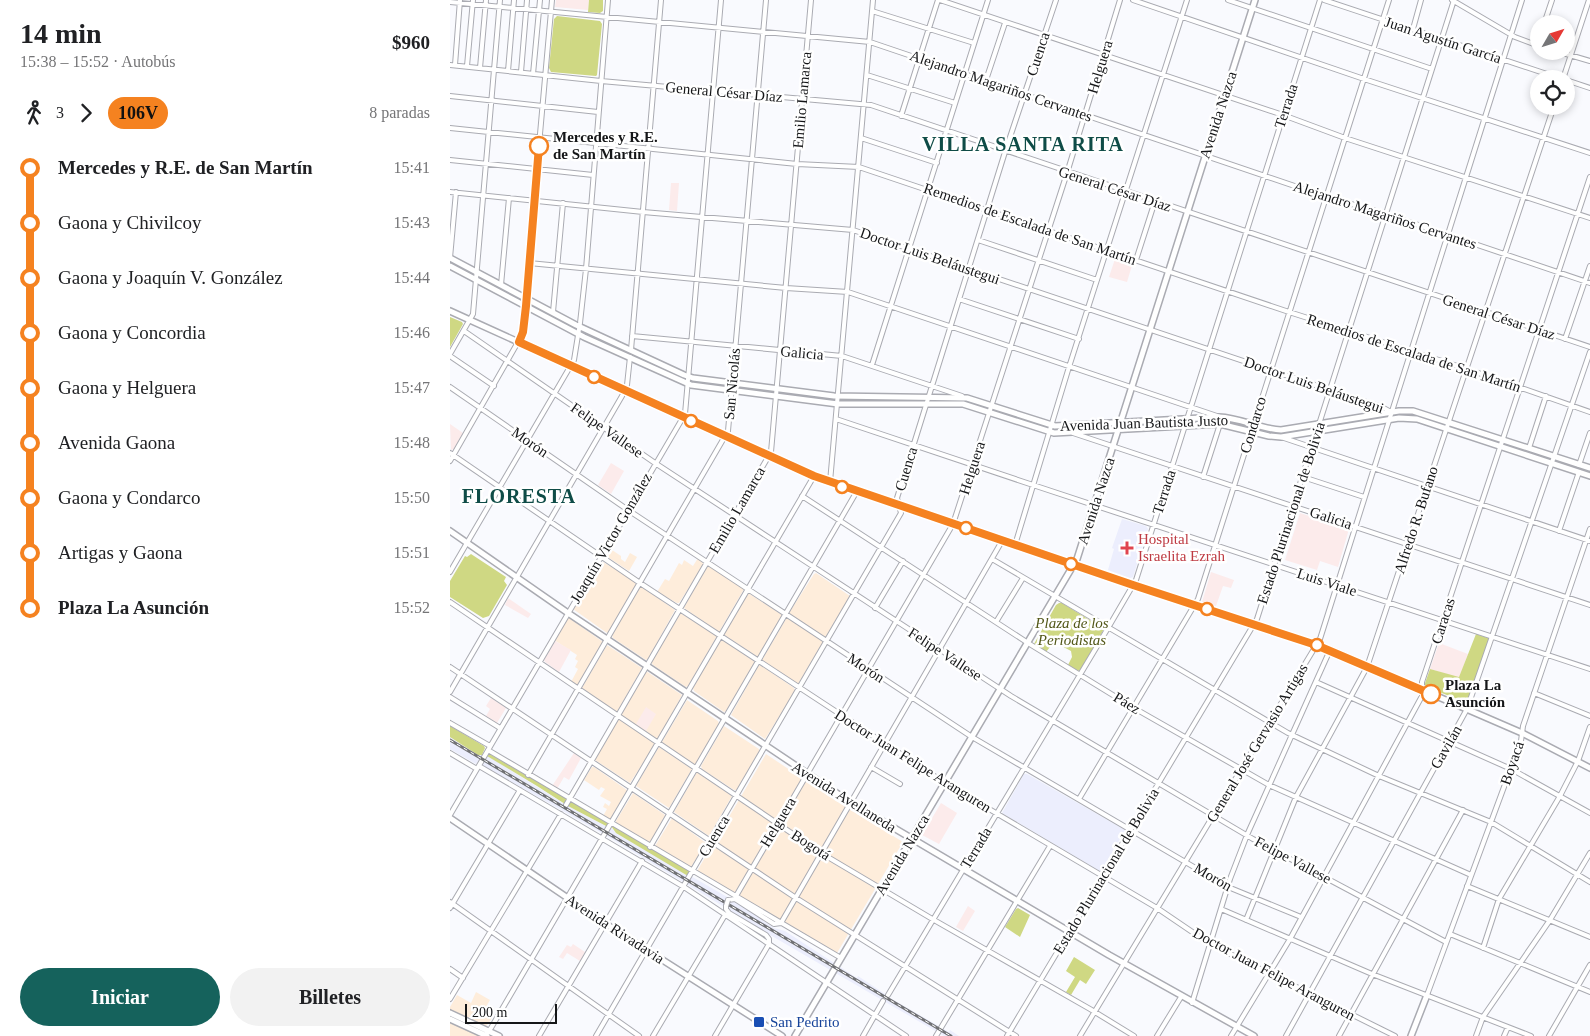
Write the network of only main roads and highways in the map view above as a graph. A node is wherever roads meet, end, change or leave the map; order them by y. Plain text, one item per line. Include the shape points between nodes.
1 (1255, 0) edge
2 (450, 258) edge
3 (450, 266) edge
4 (450, 311) edge
5 (991, 409) junction
6 (1122, 422) junction
7 (1448, 425) junction
8 (1119, 430) junction
9 (1502, 443) junction
10 (1590, 468) edge
11 (1590, 476) edge
12 (450, 531) edge
13 (1074, 565) junction
14 (1590, 768) edge
15 (450, 816) edge
16 (912, 839) junction
17 (1427, 995) road end
18 (450, 1014) edge
19 (450, 1019) edge
20 (486, 1034) edge
21 (499, 1036) edge
22 (782, 1036) edge
23 (795, 1036) edge
24 (1254, 1036) edge
25 (1411, 1036) edge

1 - 6 main road, Avenida Nazca
2 - 5 main road, Avenida Juan Bautista Justo via 580,326 688,377 838,396 967,398
3 - 5 main road, Avenida Juan Bautista Justo via 578,334 688,384 838,404 963,404
4 - 13 main road via 814,476
5 - 6 main road, Avenida Juan Bautista Justo via 1052,426
5 - 8 main road, Avenida Juan Bautista Justo via 1050,432
6 - 7 main road, Avenida Juan Bautista Justo via 1219,417 1281,430 1413,411
6 - 8 main road, Avenida Nazca
7 - 8 main road, Avenida Juan Bautista Justo via 1411,418 1281,438 1220,424
7 - 9 main road, Avenida Juan Bautista Justo
8 - 13 main road, Avenida Nazca
9 - 10 main road, Avenida Juan Bautista Justo via 1529,448
9 - 11 main road, Avenida Juan Bautista Justo
12 - 16 main road, Avenida Avellaneda via 766,747
13 - 14 main road via 1330,650 1522,733
13 - 16 main road, Avenida Nazca
15 - 22 main road, Avenida Rivadavia via 527,872
16 - 23 main road, Avenida Nazca
16 - 24 main road, Avenida Avellaneda via 1181,997
17 - 25 main road
18 - 20 main road
19 - 20 main road
20 - 21 main road

